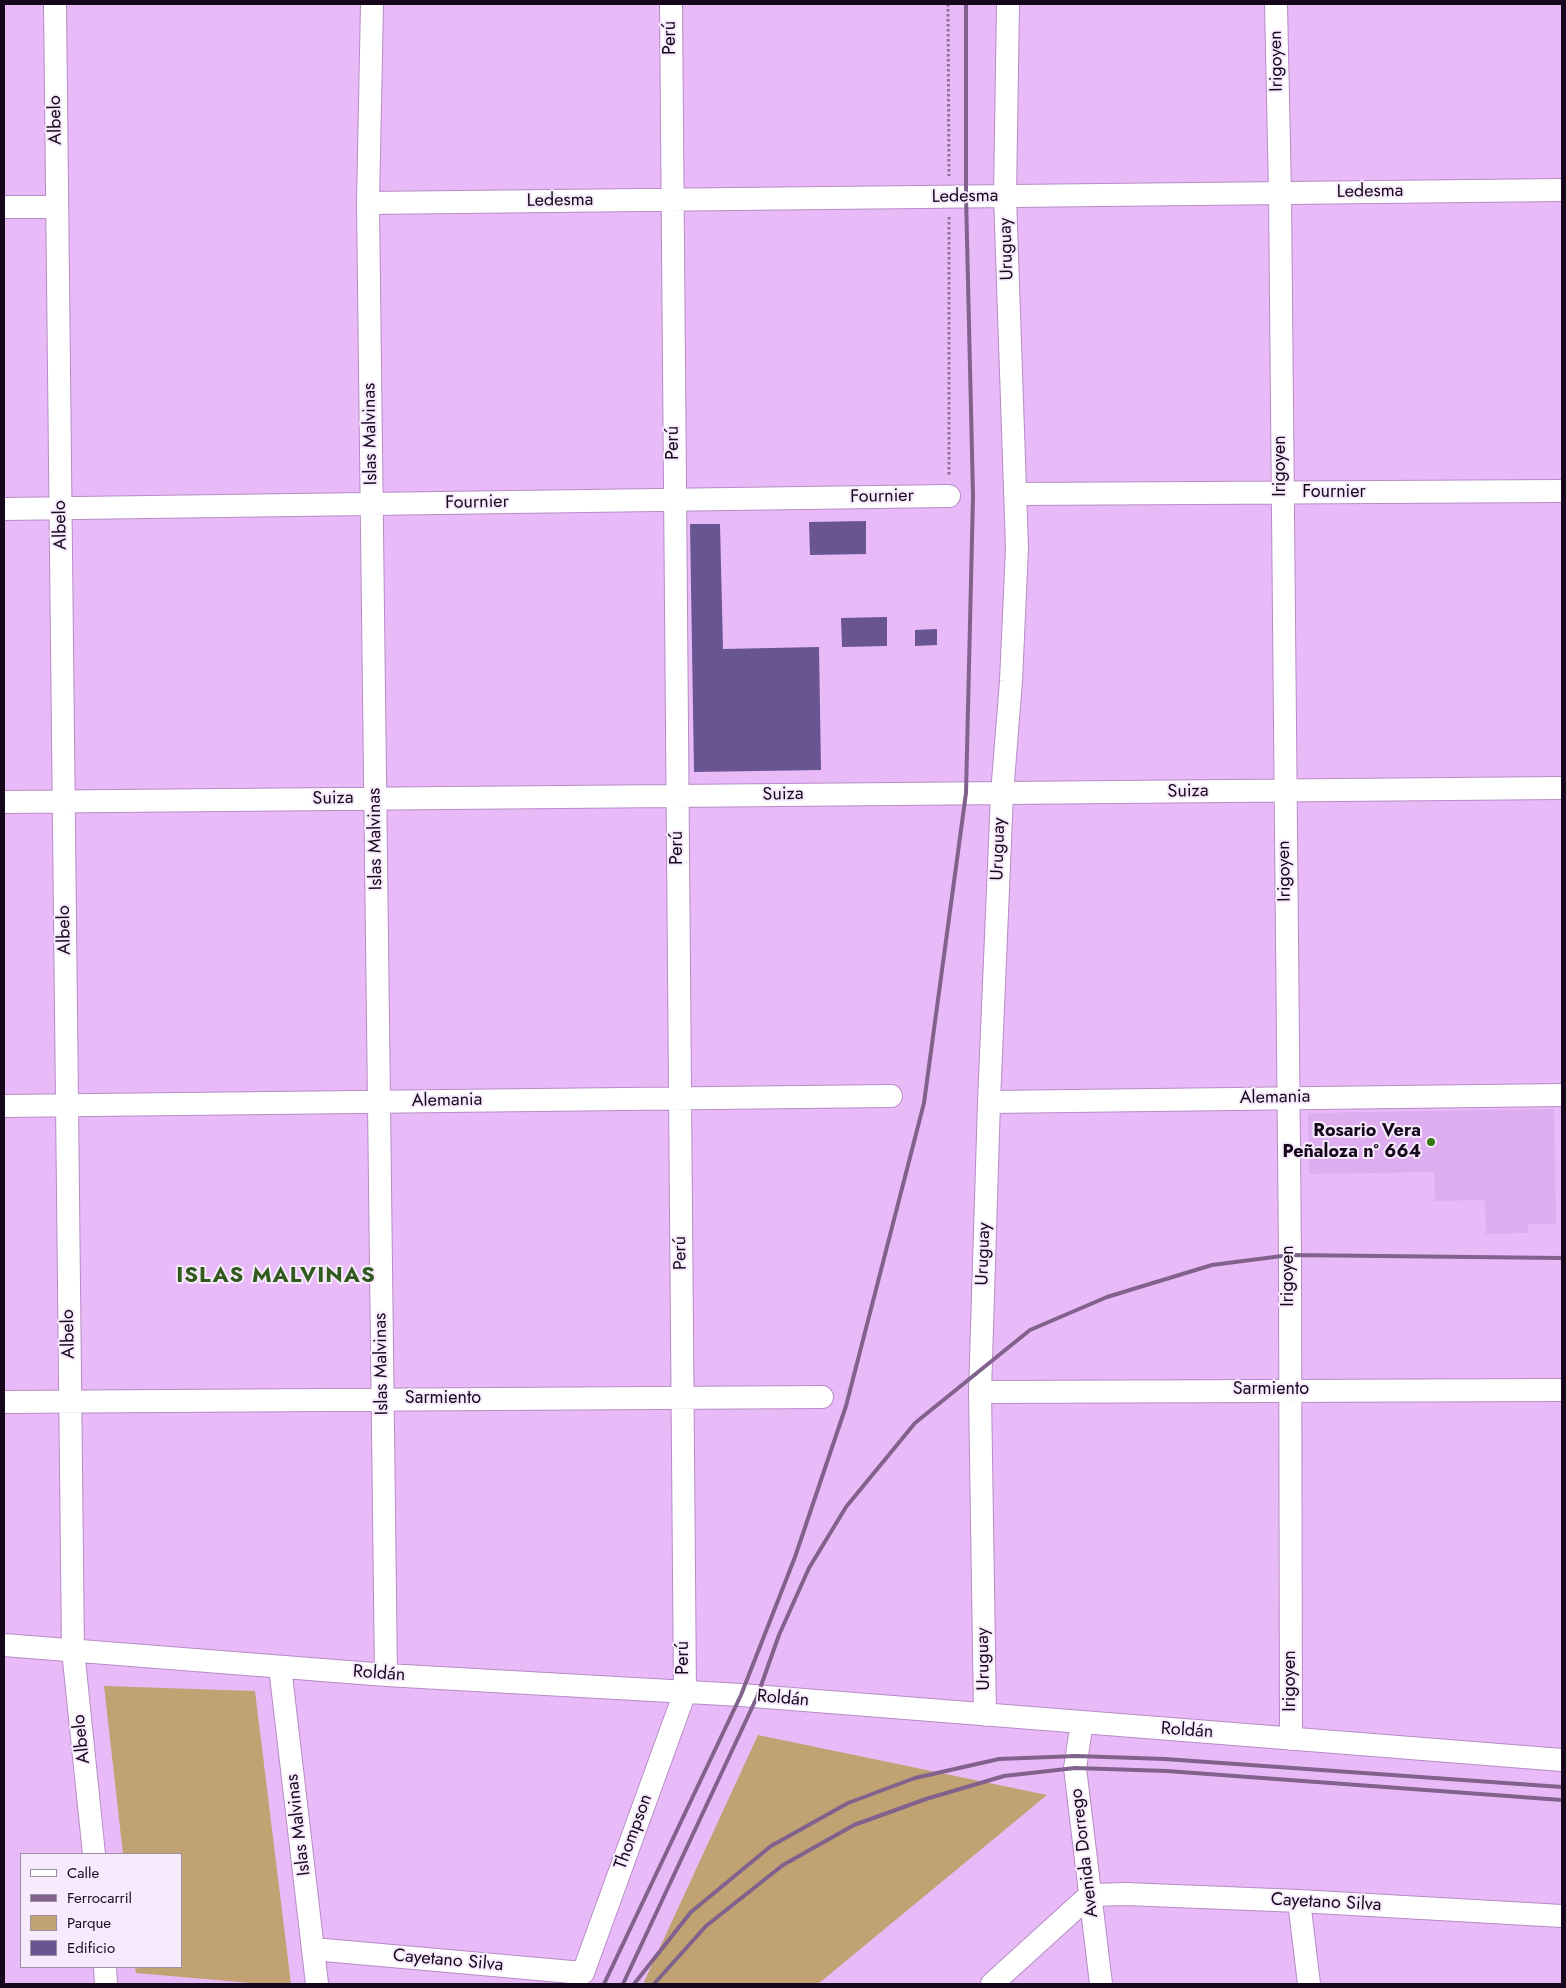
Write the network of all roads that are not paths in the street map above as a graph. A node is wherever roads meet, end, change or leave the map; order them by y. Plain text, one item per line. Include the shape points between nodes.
1 (55, 4) edge
2 (372, 4) edge
3 (670, 4) edge
4 (1008, 4) edge
5 (1276, 4) edge
6 (1562, 190) edge
7 (1280, 193) junction
8 (1006, 196) junction
9 (672, 200) junction
10 (368, 203) junction
11 (4, 207) edge
12 (57, 207) junction
13 (1562, 491) edge
14 (1016, 494) junction
15 (1281, 494) junction
16 (950, 496) road end
17 (675, 500) junction
18 (372, 504) junction
19 (61, 508) junction
20 (4, 509) edge
21 (1562, 788) edge
22 (1284, 790) junction
23 (1002, 794) junction
24 (677, 796) junction
25 (376, 799) junction
26 (4, 802) edge
27 (64, 802) junction
28 (1562, 1095) edge
29 (891, 1096) dead end
30 (1287, 1098) junction
31 (680, 1099) junction
32 (379, 1102) junction
33 (988, 1102) junction
34 (4, 1106) edge
35 (67, 1106) junction
36 (1289, 1390) junction
37 (1562, 1390) edge
38 (980, 1392) junction
39 (822, 1397) dead end
40 (682, 1398) junction
41 (383, 1400) junction
42 (70, 1401) junction
43 (4, 1402) edge
44 (4, 1645) edge
45 (73, 1650) junction
46 (280, 1667) junction
47 (386, 1675) junction
48 (685, 1692) junction
49 (985, 1715) junction
50 (1082, 1722) junction
51 (1291, 1739) junction
52 (1562, 1760) edge
53 (94, 1853) edge
54 (1090, 1895) junction
55 (1299, 1901) junction
56 (1562, 1916) edge
57 (313, 1949) junction
58 (105, 1968) edge
59 (583, 1973) joint
60 (106, 1984) edge
61 (317, 1984) edge
62 (992, 1984) edge
63 (1101, 1984) edge
64 (1309, 1984) edge

1 - 12 street, Albelo
2 - 10 street, Islas Malvinas
3 - 9 street, Perú
4 - 8 street, Uruguay
5 - 7 street, Irigoyen
6 - 7 street, Ledesma
7 - 8 street, Ledesma
7 - 15 street, Irigoyen
8 - 9 street, Ledesma
8 - 14 street, Uruguay
9 - 10 street, Ledesma
9 - 17 street, Perú
10 - 18 street, Islas Malvinas
11 - 12 street
12 - 19 street, Albelo
13 - 15 street, Fournier
14 - 15 street, Fournier
14 - 23 street, Uruguay via 1011,681
15 - 22 street, Irigoyen
16 - 17 street, Fournier
17 - 18 street, Fournier
17 - 24 street, Perú
18 - 19 street, Fournier
18 - 25 street, Islas Malvinas
19 - 20 street, Fournier
19 - 27 street, Albelo
21 - 22 street, Suiza
22 - 23 street, Suiza
22 - 30 street, Irigoyen
23 - 24 street, Suiza
23 - 33 street, Uruguay
24 - 25 street, Suiza
24 - 31 street, Perú
25 - 27 street, Suiza
25 - 32 street, Islas Malvinas
26 - 27 street, Suiza
27 - 35 street, Albelo
28 - 30 street, Alemania
29 - 31 street, Alemania
30 - 33 street, Alemania
30 - 36 street, Irigoyen
31 - 32 street, Alemania
31 - 40 street, Perú
32 - 35 street, Alemania
32 - 41 street, Islas Malvinas
33 - 38 street, Uruguay
34 - 35 street, Alemania
35 - 42 street, Albelo
36 - 37 street, Sarmiento
36 - 38 street, Sarmiento
36 - 51 street, Irigoyen
38 - 49 street, Uruguay
39 - 40 street, Sarmiento
40 - 41 street, Sarmiento
40 - 48 street, Perú
41 - 42 street, Sarmiento
41 - 47 street, Islas Malvinas
42 - 43 street, Sarmiento
42 - 45 street, Albelo
44 - 45 street, Roldán
45 - 46 street, Roldán
45 - 53 street, Albelo
46 - 47 street, Roldán
46 - 57 street, Islas Malvinas
47 - 48 street, Roldán
48 - 49 street, Roldán
48 - 59 street, Thompson
49 - 50 street, Roldán
50 - 51 street, Roldán
50 - 54 street, Avenida Dorrego via 1075,1768
51 - 52 street, Roldán
54 - 55 street, Cayetano Silva
54 - 62 street
54 - 63 street, Avenida Dorrego
55 - 56 street, Cayetano Silva
55 - 64 street
57 - 59 street, Cayetano Silva
57 - 61 street, Islas Malvinas
58 - 60 street

